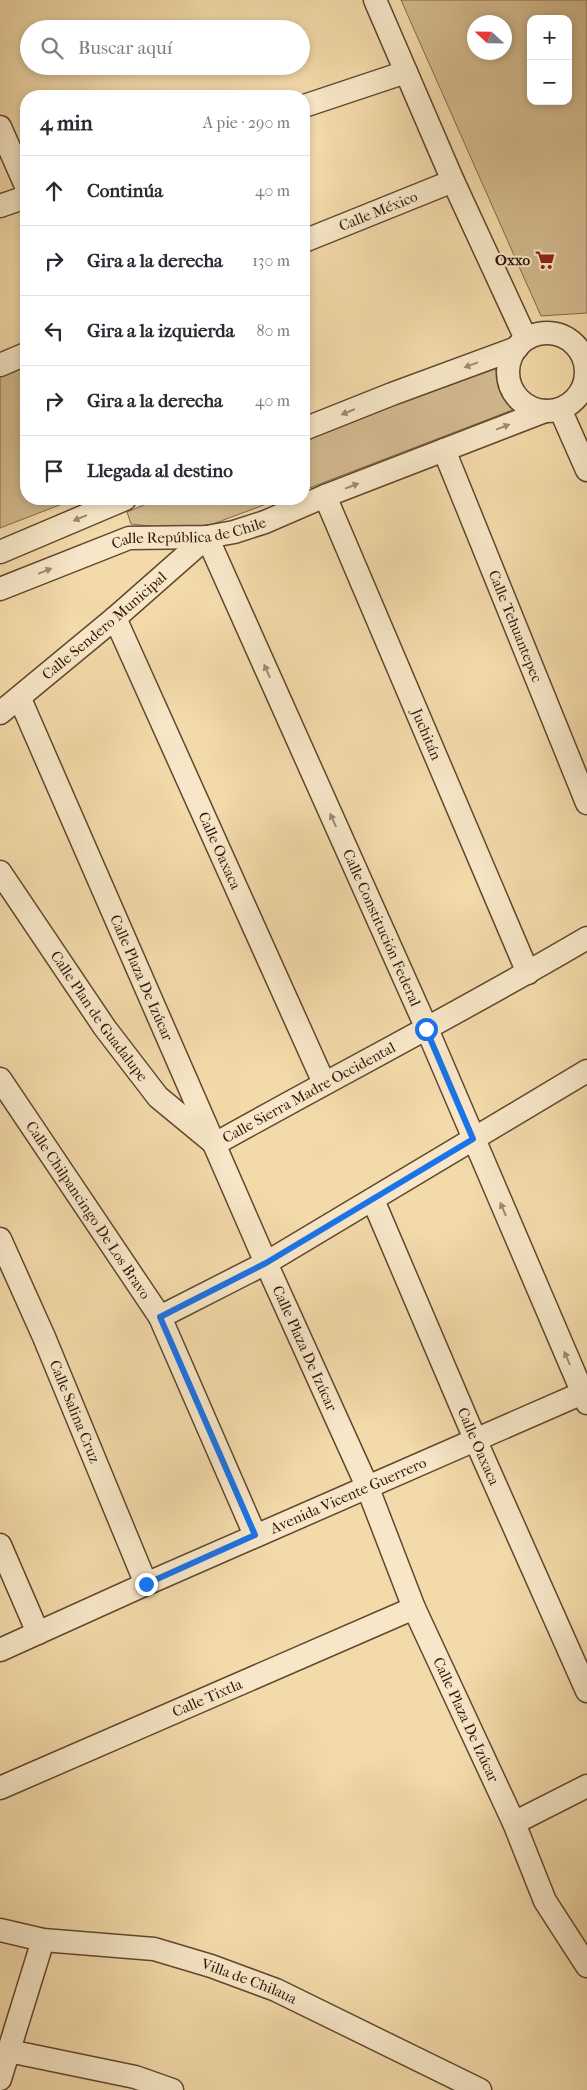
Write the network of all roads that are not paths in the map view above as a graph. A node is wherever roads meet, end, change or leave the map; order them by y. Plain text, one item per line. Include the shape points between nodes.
1 (375, 0) edge
2 (406, 72) junction
3 (310, 104) edge
4 (0, 126) edge
5 (20, 172) edge
6 (453, 181) junction
7 (20, 199) edge
8 (0, 206) edge
9 (310, 239) edge
10 (577, 339) edge
11 (521, 344) junction
12 (20, 357) edge
13 (0, 365) edge
14 (566, 405) edge
15 (310, 428) edge
16 (444, 450) junction
17 (587, 470) edge
18 (325, 496) junction
19 (310, 503) edge
20 (107, 505) edge
21 (119, 505) edge
22 (305, 505) edge
23 (207, 537) junction
24 (129, 538) junction
25 (0, 552) edge
26 (0, 590) edge
27 (115, 618) junction
28 (20, 698) junction
29 (0, 713) edge
30 (587, 802) edge
31 (0, 872) edge
32 (587, 938) edge
33 (528, 973) junction
34 (426, 1029) junction
35 (0, 1079) edge
36 (585, 1080) edge
37 (324, 1082) junction
38 (10, 1111) edge
39 (473, 1139) junction
40 (215, 1144) junction
41 (373, 1200) junction
42 (0, 1238) edge
43 (266, 1263) junction
44 (160, 1317) junction
45 (586, 1396) edge
46 (475, 1439) junction
47 (367, 1486) junction
48 (255, 1535) junction
49 (0, 1545) edge
50 (146, 1584) junction
51 (414, 1608) junction
52 (38, 1633) junction
53 (0, 1650) edge
54 (587, 1691) edge
55 (587, 1786) edge
56 (0, 1788) edge
57 (514, 1823) junction
58 (0, 1930) edge
59 (43, 1940) junction
60 (587, 1966) edge
61 (9, 2051) junction
62 (0, 2079) edge
63 (133, 2083) edge
64 (172, 2090) edge
65 (480, 2090) edge

1 - 2 street
2 - 3 street
2 - 6 street
4 - 5 street
6 - 9 street, Calle México
6 - 11 street
7 - 8 street
10 - 11 street via 547,333
10 - 14 street via 576,346 586,371 578,396
11 - 14 street via 511,357 508,369 514,393 528,406
11 -> 15 street
12 - 13 street
16 -> 14 street, Calle República de Chile
14 - 17 street
18 -> 16 street, Calle República de Chile
16 - 30 street, Calle Tehuantepec
18 - 19 street, Calle República de Chile
18 - 33 street, Juchitán
20 -> 25 street
21 - 24 street
22 - 23 street, Calle República de Chile via 266,522
23 - 24 street, Calle República de Chile
23 - 27 street, Calle Sendero Municipal
34 -> 23 street, Calle Constitución Federal
26 -> 24 street, Calle República de Chile
27 - 28 street, Calle Sendero Municipal
27 - 37 street, Calle Oaxaca
28 - 29 street, Calle Sendero Municipal
28 - 40 street, Calle Plaza De Izúcar
31 - 40 street, Calle Plan de Guadalupe via 106,1028 158,1097
32 - 33 street, Calle Sierra Madre Occidental
33 - 34 street, Calle Sierra Madre Occidental
34 - 37 street, Calle Sierra Madre Occidental
34 - 39 street, Calle Constitución Federal
35 - 38 street, Calle Chilpancingo De Los Bravo
36 - 39 street
37 - 40 street, Calle Sierra Madre Occidental
38 - 44 street, Calle Chilpancingo De Los Bravo
39 - 41 street
45 -> 39 street, Calle Constitución Federal
40 - 43 street, Calle Plaza De Izúcar
41 - 43 street
41 - 46 street, Calle Oaxaca
42 - 50 street, Calle Salina Cruz
43 - 44 street
43 - 47 street, Calle Plaza De Izúcar
44 - 48 street, Calle Chilpancingo De Los Bravo
45 - 46 street, Avenida Vicente Guerrero
46 - 47 street, Avenida Vicente Guerrero
46 - 54 street, Calle Oaxaca
47 - 48 street, Avenida Vicente Guerrero
47 - 51 street, Calle Plaza De Izúcar
48 - 50 street, Avenida Vicente Guerrero
49 - 52 street
50 - 52 street, Avenida Vicente Guerrero
51 - 56 street, Calle Tixtla
51 - 57 street, Calle Plaza De Izúcar
52 - 53 street, Avenida Vicente Guerrero
55 - 57 street
57 - 60 street, Calle Plaza De Izúcar via 545,1901
58 - 59 street, Villa de Chilaua
59 - 61 street
59 - 65 street, Villa de Chilaua via 154,1949 211,1966 276,1990
61 - 62 street
61 - 63 street
63 - 64 street

